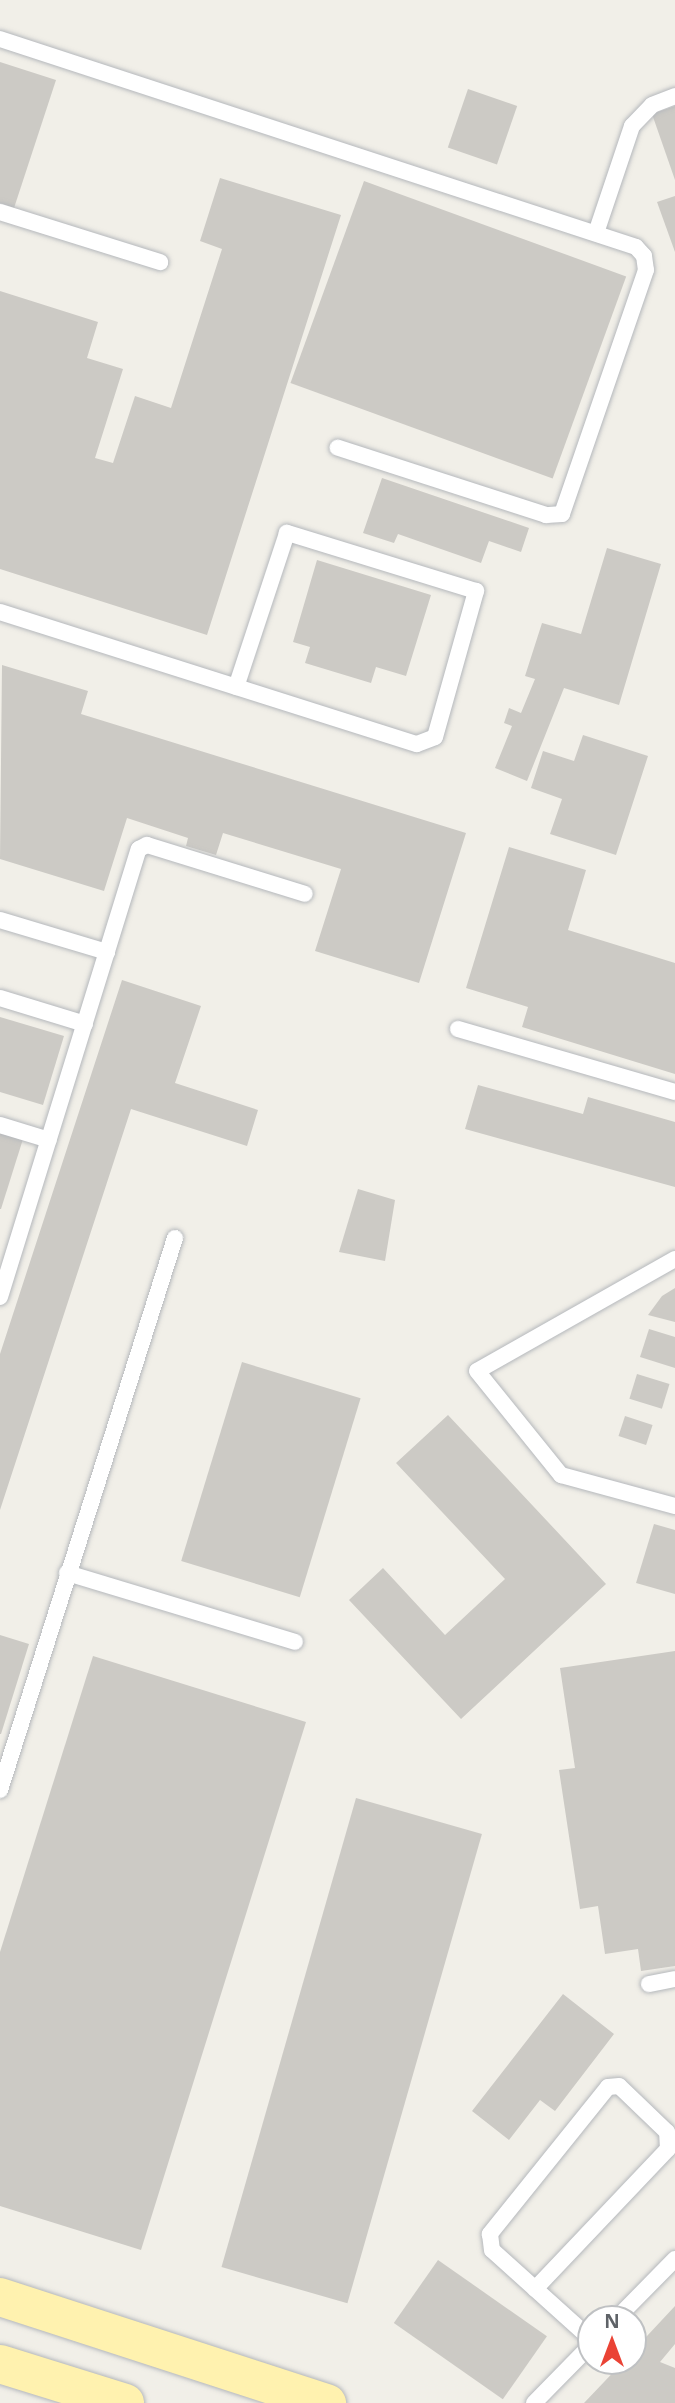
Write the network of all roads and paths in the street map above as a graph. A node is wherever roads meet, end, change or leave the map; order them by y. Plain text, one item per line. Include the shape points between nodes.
1 (0, 39) edge
2 (675, 96) edge
3 (0, 212) edge
4 (596, 233) junction
5 (160, 262) dead end
6 (338, 448) dead end
7 (0, 612) edge
8 (236, 687) junction
9 (305, 894) dead end
10 (0, 920) edge
11 (107, 953) junction
12 (0, 999) edge
13 (85, 1024) junction
14 (458, 1029) dead end
15 (675, 1092) edge
16 (0, 1125) edge
17 (49, 1140) junction
18 (176, 1238) dead end
19 (675, 1259) edge
20 (0, 1297) edge
21 (675, 1506) edge
22 (67, 1573) junction
23 (295, 1642) dead end
24 (0, 1790) edge
25 (675, 1979) edge
26 (649, 1984) dead end
27 (675, 2259) edge
28 (535, 2288) junction
29 (0, 2297) edge
30 (630, 2305) edge
31 (577, 2326) edge
32 (577, 2359) edge
33 (0, 2364) edge
34 (125, 2403) edge
35 (327, 2403) edge
36 (534, 2403) edge

1 - 4 lane
2 - 4 lane via 645,109 632,125
3 - 5 lane
4 - 6 lane via 636,247 646,270 562,514 546,515
7 - 8 lane
8 - 8 lane via 428,743 435,737 476,591 287,533
9 - 11 lane via 142,846
10 - 11 lane
11 - 13 lane
12 - 13 lane
13 - 17 lane
14 - 15 lane
16 - 17 lane
17 - 20 lane
18 - 22 lane
19 - 21 lane via 477,1371 561,1475
22 - 23 lane
22 - 24 lane
25 - 26 lane
27 - 30 lane
28 - 28 lane via 492,2250 489,2234 608,2087 619,2086 667,2132 668,2149
28 - 31 lane
29 - 35 main road
32 - 36 lane
33 - 34 main road

